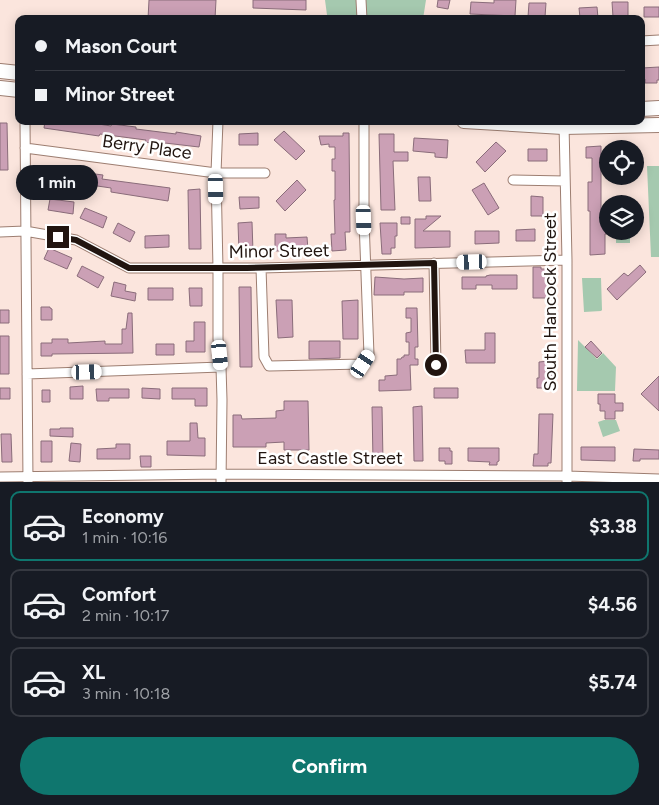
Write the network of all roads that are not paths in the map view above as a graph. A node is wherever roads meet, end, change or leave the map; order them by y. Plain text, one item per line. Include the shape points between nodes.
1 (361, 0) edge
2 (362, 15) edge
3 (659, 40) edge
4 (645, 41) edge
5 (0, 72) edge
6 (15, 73) edge
7 (0, 88) edge
8 (15, 90) edge
9 (659, 108) edge
10 (645, 109) edge
11 (25, 125) edge
12 (218, 125) edge
13 (364, 125) edge
14 (564, 125) edge
15 (645, 125) edge
16 (659, 125) edge
17 (25, 148) junction
18 (216, 173) junction
19 (265, 173) dead end
20 (513, 180) dead end
21 (565, 181) junction
22 (25, 231) junction
23 (0, 232) edge
24 (567, 260) junction
25 (434, 263) junction
26 (366, 266) junction
27 (261, 268) junction
28 (218, 269) junction
29 (436, 365) dead end
30 (221, 367) junction
31 (27, 374) junction
32 (0, 476) edge
33 (221, 478) edge
34 (152, 479) edge
35 (567, 479) edge
36 (659, 479) edge
37 (27, 480) edge

1 - 2 street
3 - 4 street
5 - 6 main road
7 - 8 main road
9 - 10 main road
11 - 17 street
12 - 18 street
13 - 26 street
14 - 21 street, South Hancock Street
15 - 16 main road
17 - 18 street, Berry Place
17 - 22 street
18 - 19 street, Berry Place
18 - 28 street
20 - 21 street
21 - 24 street, South Hancock Street
22 - 23 street, Minor Street
22 - 28 street, Minor Street via 76,240 129,268
22 - 31 street
24 - 25 street, Minor Street
24 - 35 street, South Hancock Street
25 - 26 street, Minor Street
25 - 29 street
26 - 27 street, Minor Street
26 - 27 street via 369,355 363,364 269,366 264,357
27 - 28 street, Minor Street
28 - 30 street
30 - 31 street
30 - 33 street
31 - 37 street
32 - 37 street, East Castle Street
33 - 34 street, East Castle Street
33 - 35 street, East Castle Street
34 - 37 street, East Castle Street
35 - 36 street, East Castle Street

